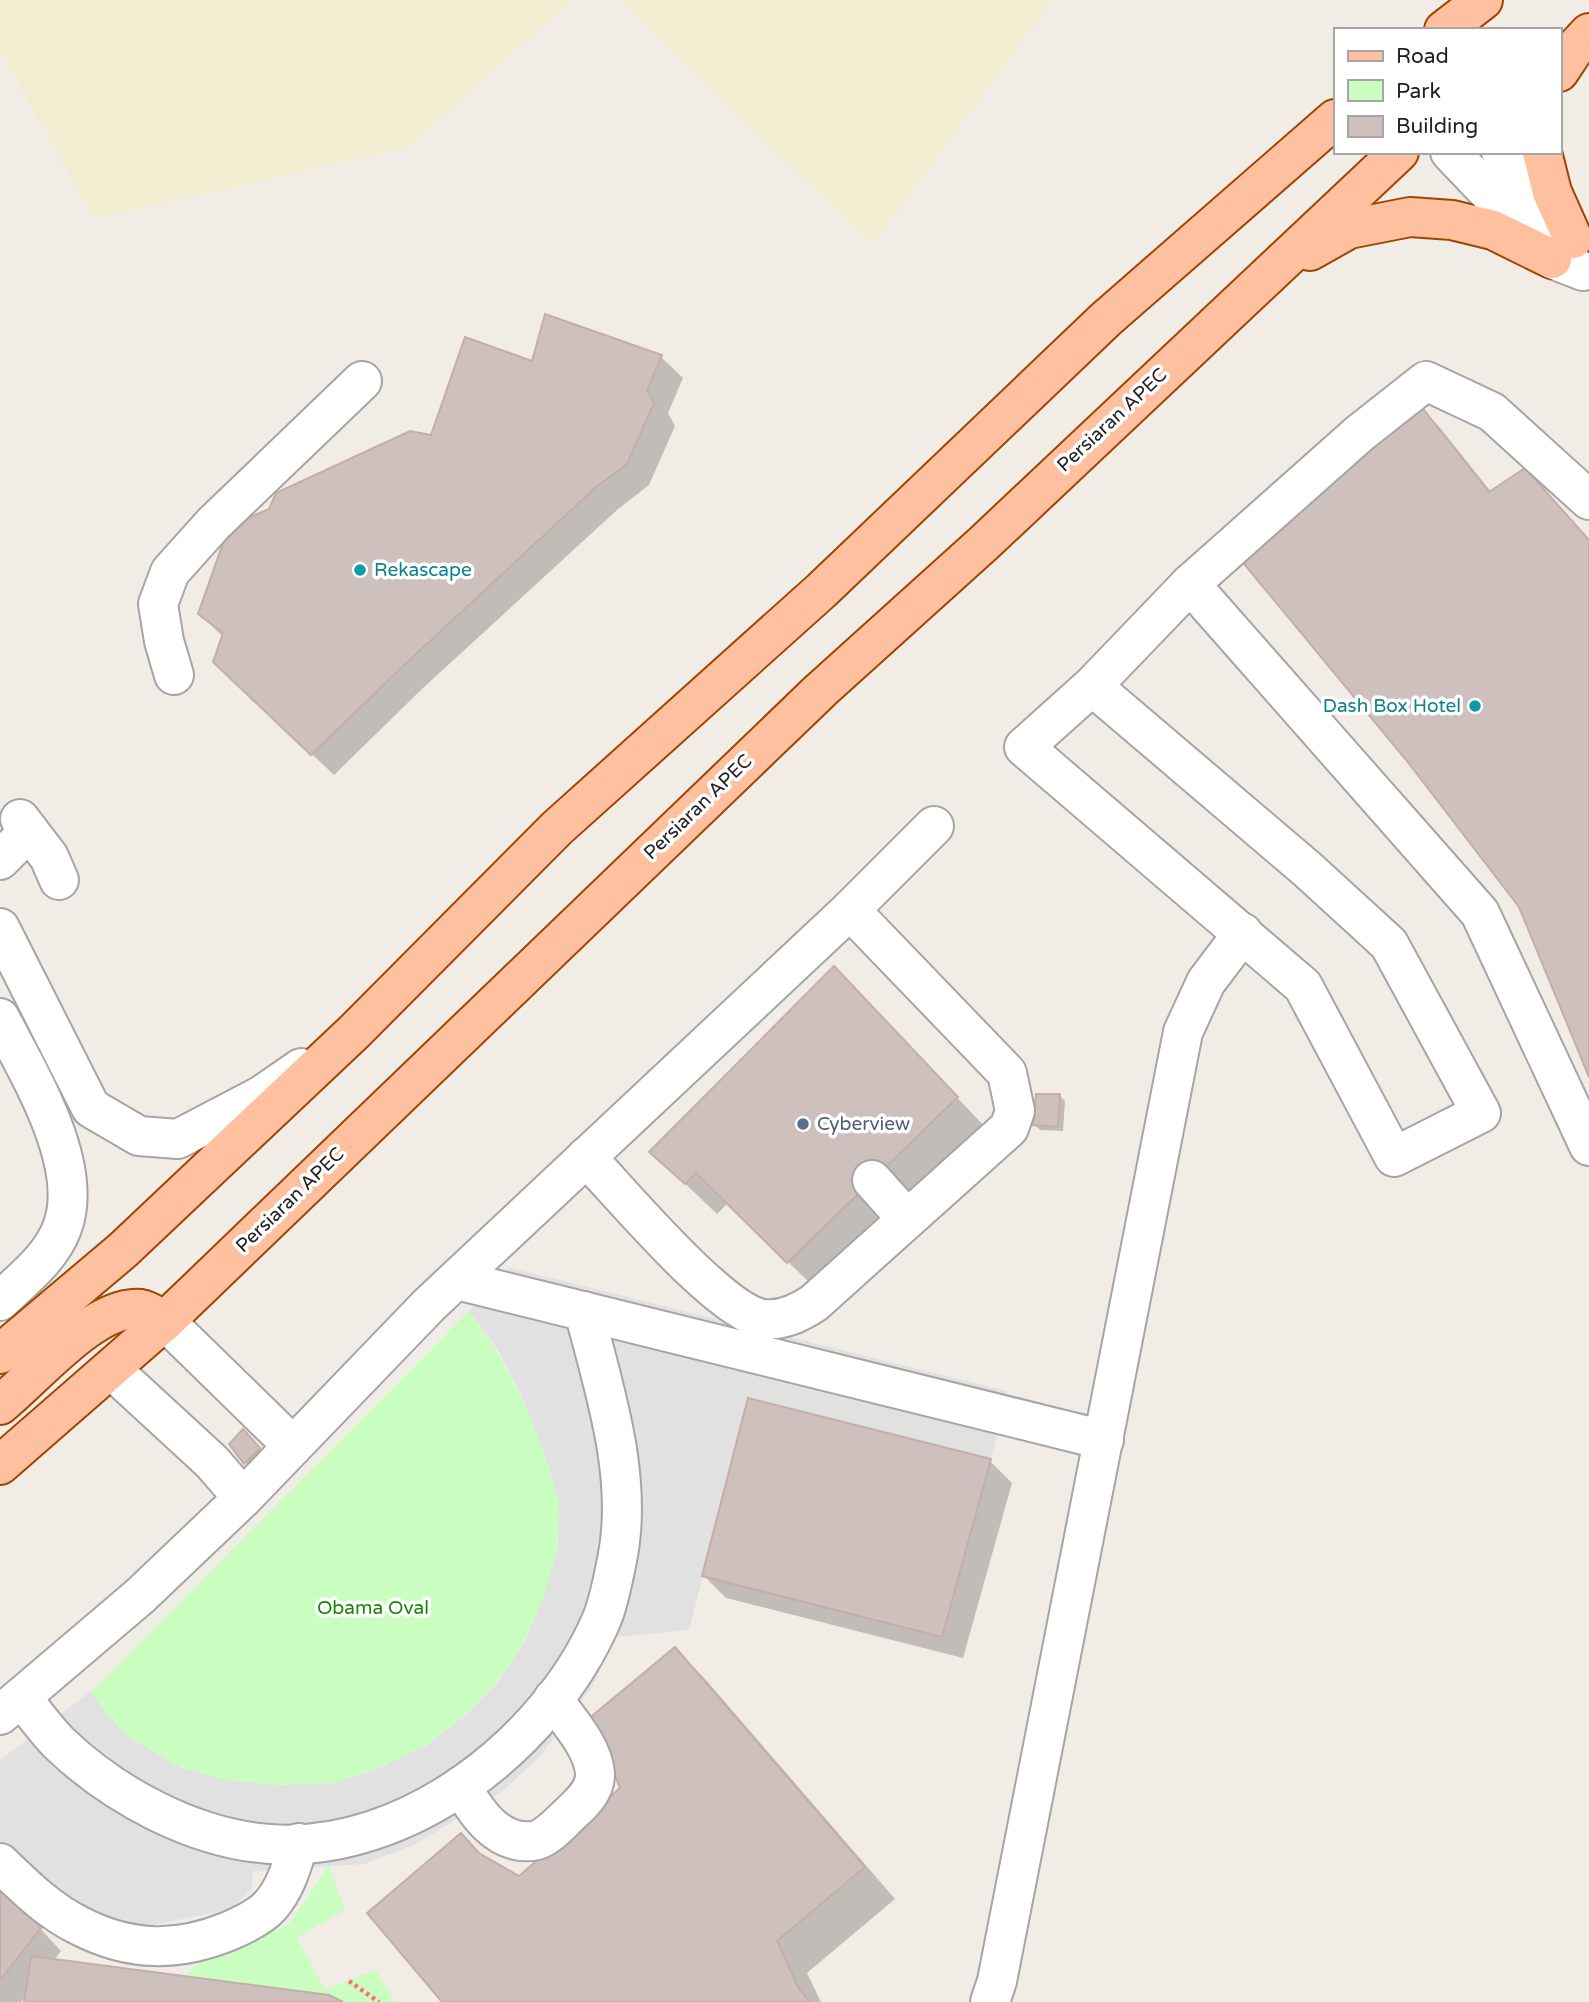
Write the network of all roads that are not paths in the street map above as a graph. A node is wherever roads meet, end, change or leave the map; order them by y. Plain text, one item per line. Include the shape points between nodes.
1 (1483, 0) edge
2 (1589, 13) edge
3 (1447, 28) edge
4 (1561, 31) edge
5 (1589, 33) edge
6 (1561, 69) edge
7 (1334, 120) edge
8 (1397, 154) edge
9 (1452, 154) edge
10 (1502, 154) edge
11 (1542, 154) edge
12 (1574, 262) edge
13 (1265, 278) junction
14 (362, 381) dead end
15 (1589, 500) edge
16 (1190, 584) junction
17 (174, 675) dead end
18 (1092, 686) junction
19 (934, 826) dead end
20 (0, 860) edge
21 (60, 880) dead end
22 (850, 910) junction
23 (0, 928) edge
24 (1243, 933) junction
25 (0, 1018) edge
26 (354, 1032) junction
27 (1589, 1146) edge
28 (586, 1157) junction
29 (872, 1180) dead end
30 (907, 1219) junction
31 (457, 1280) junction
32 (0, 1301) edge
33 (584, 1311) junction
34 (165, 1321) junction
35 (0, 1354) edge
36 (111, 1369) junction
37 (0, 1405) edge
38 (1104, 1440) junction
39 (293, 1446) junction
40 (0, 1465) edge
41 (243, 1498) junction
42 (553, 1699) junction
43 (11, 1707) edge
44 (461, 1786) junction
45 (299, 1843) junction
46 (0, 1863) edge
47 (990, 2002) edge

1 - 3 main road
2 - 4 main road
5 - 6 main road
7 - 26 main road via 1116,310 822,590 557,828
8 - 13 main road, Persiaran APEC
9 - 12 street
10 - 12 street
11 - 12 main road
12 - 13 main road via 1493,230 1452,220 1410,217 1349,229
13 - 34 main road, Persiaran APEC via 792,718
14 - 17 street via 213,524 170,572 158,604
15 - 16 street via 1492,412 1426,382 1360,433
16 - 18 street
16 - 27 street via 1480,914
18 - 24 street via 1024,747
18 - 24 street via 1389,944 1481,1113 1394,1157 1303,986
19 - 22 street
20 - 21 street via 24,825
22 - 28 street
22 - 30 street via 993,1056 1007,1073 1013,1091 1015,1111 1009,1128
23 - 26 street via 91,1108 139,1136 178,1139 262,1094
24 - 38 street via 1206,982 1183,1032
25 - 32 street via 51,1119 63,1158 66,1196 62,1228 38,1265
26 - 35 main road via 122,1250
28 - 30 street via 717,1294 762,1319 799,1313
28 - 31 street
29 - 30 street
31 - 33 street
31 - 39 street
33 - 38 street
33 - 42 street via 607,1398 622,1501 618,1558 601,1620
34 - 36 main road, Persiaran APEC
34 - 37 main road via 142,1309 114,1311 90,1325
34 - 39 street
36 - 40 main road, Persiaran APEC
36 - 41 street via 212,1462
38 - 47 street
39 - 41 street
41 - 43 street via 141,1597
42 - 44 street via 506,1753
42 - 44 street via 590,1756 596,1775 587,1799 552,1831 534,1841 514,1840 494,1830 474,1810
43 - 45 street via 138,1801 225,1836 270,1844
44 - 45 street via 419,1811 370,1830
45 - 46 street via 287,1880 270,1907 244,1925 198,1944 159,1948 115,1940 80,1927 43,1903

